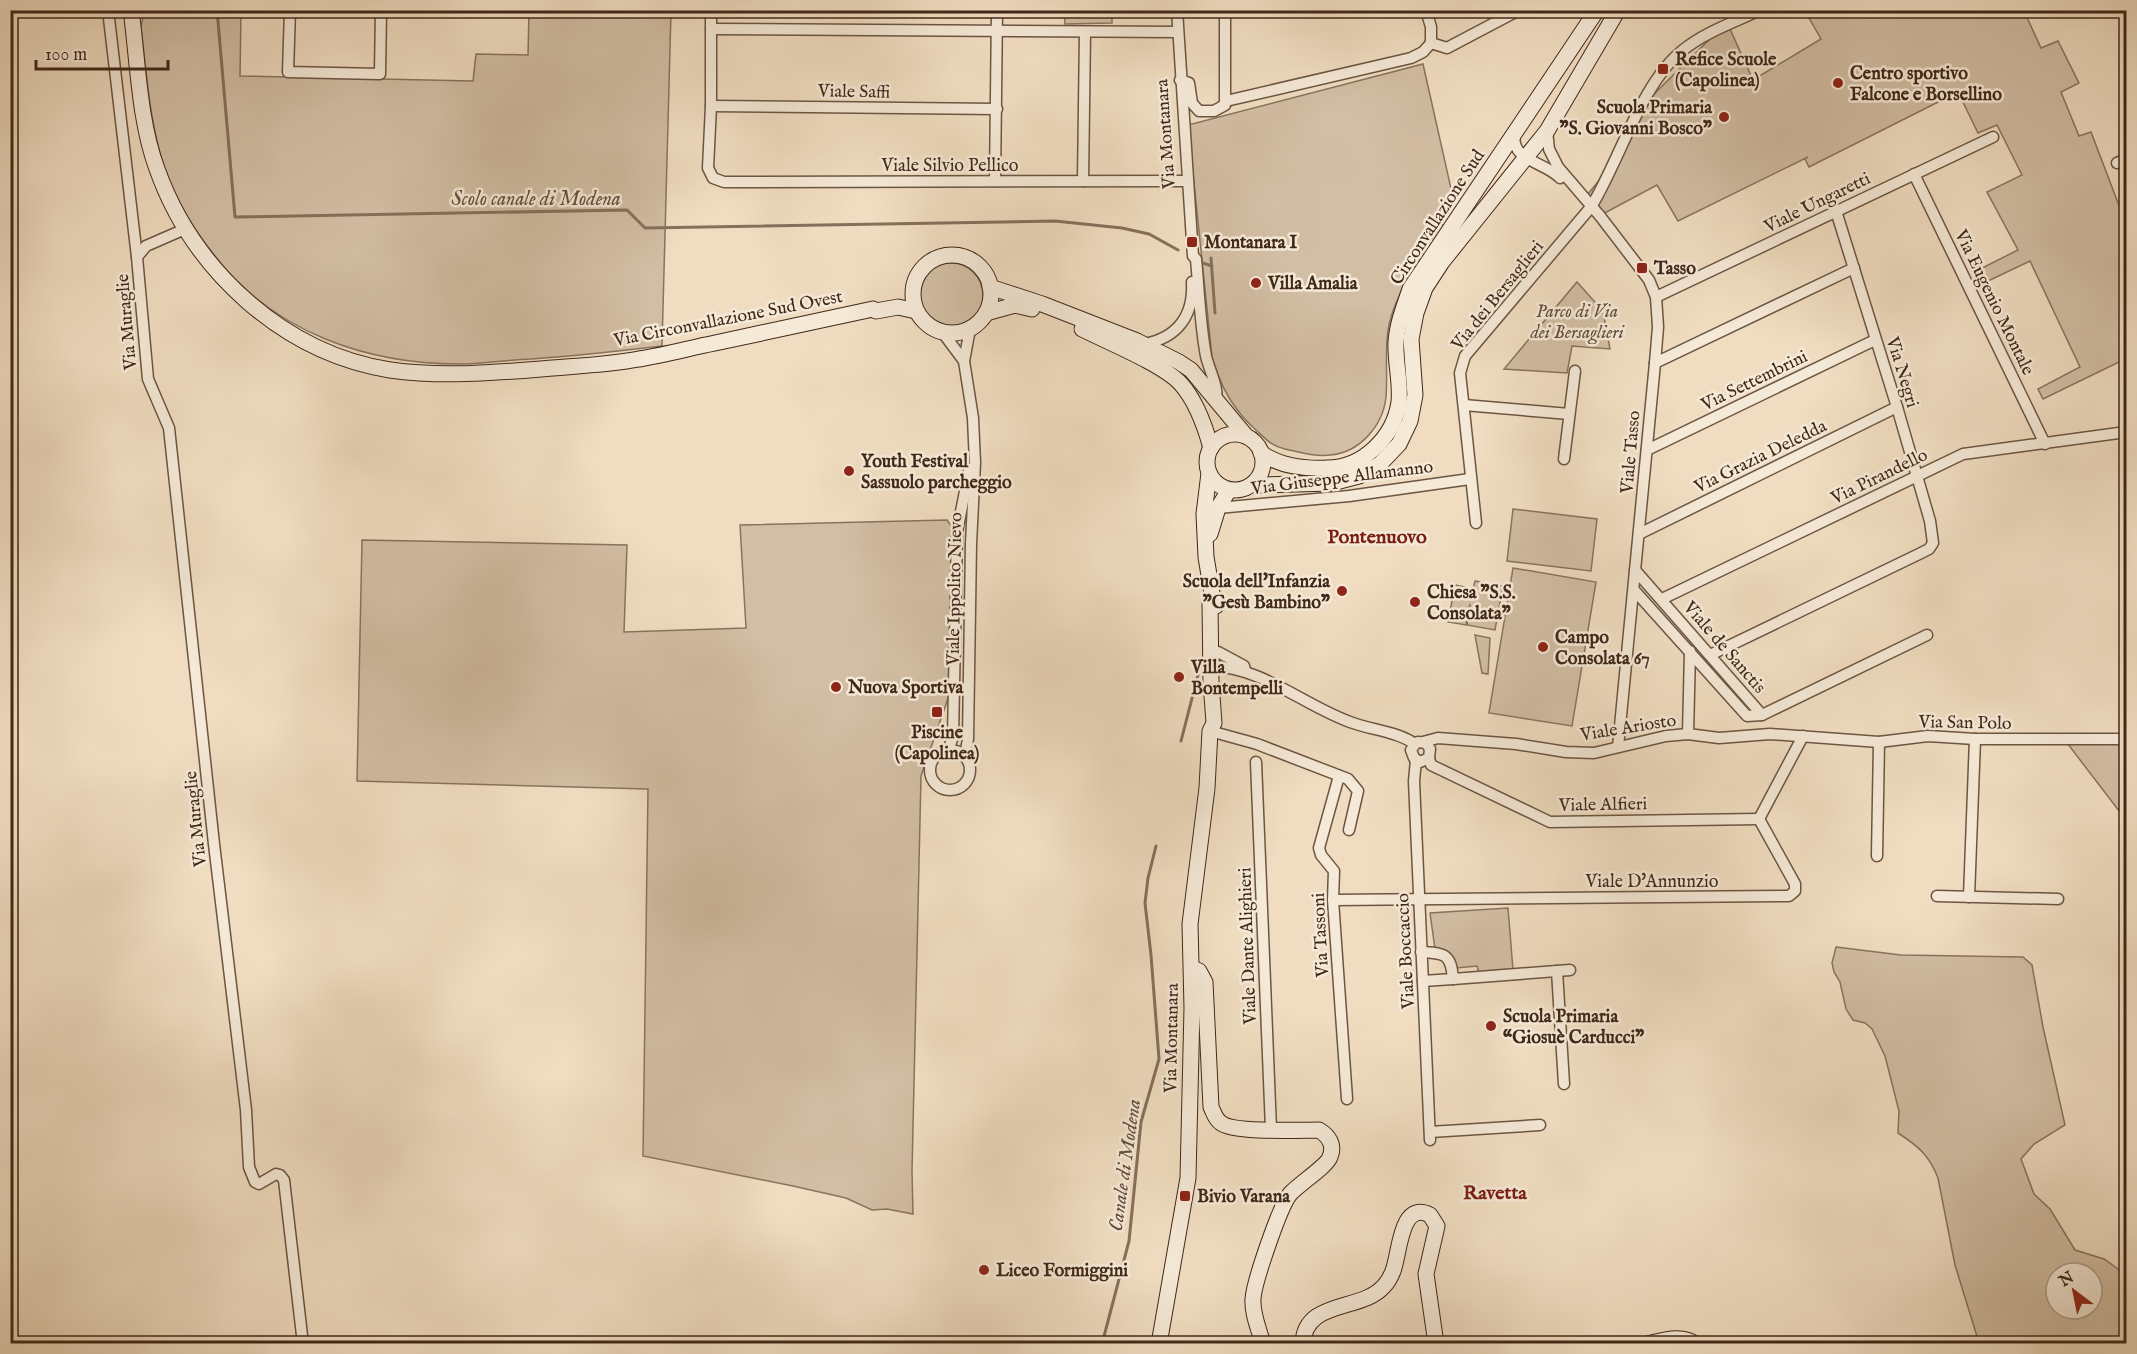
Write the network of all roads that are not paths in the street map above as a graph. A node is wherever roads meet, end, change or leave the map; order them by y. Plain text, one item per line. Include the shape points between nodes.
1 (108, 10) edge
2 (290, 10) edge
3 (381, 10) edge
4 (711, 10) edge
5 (997, 10) edge
6 (1177, 10) edge
7 (1225, 10) edge
8 (1426, 10) edge
9 (1520, 10) edge
10 (1597, 10) edge
11 (1617, 10) edge
12 (1760, 10) edge
13 (134, 15) edge
14 (711, 29) junction
15 (997, 32) junction
16 (1085, 32) junction
17 (1177, 32) junction
18 (1431, 44) junction
19 (1180, 80) junction
20 (1226, 101) junction
21 (711, 106) junction
22 (997, 109) junction
23 (1547, 131) junction
24 (1515, 133) junction
25 (1993, 137) dead end
26 (1527, 159) junction
27 (1914, 174) junction
28 (1083, 181) junction
29 (1188, 181) junction
30 (995, 182) junction
31 (1574, 188) junction
32 (1591, 207) junction
33 (1836, 211) junction
34 (185, 229) junction
35 (1193, 256) junction
36 (137, 257) junction
37 (1854, 267) junction
38 (915, 281) junction
39 (990, 287) junction
40 (1656, 297) junction
41 (873, 309) junction
42 (916, 310) junction
43 (986, 313) junction
44 (970, 329) junction
45 (943, 333) junction
46 (1875, 340) junction
47 (1144, 344) junction
48 (964, 361) junction
49 (1655, 363) junction
50 (1575, 371) dead end
51 (1216, 401) junction
52 (1464, 405) junction
53 (1897, 406) junction
54 (1569, 414) junction
55 (2127, 432) edge
56 (1246, 436) junction
57 (2045, 444) junction
58 (1211, 448) junction
59 (1647, 450) junction
60 (1262, 453) junction
61 (1564, 459) dead end
62 (973, 460) junction
63 (1209, 473) junction
64 (1916, 476) junction
65 (1470, 478) junction
66 (1253, 484) junction
67 (1229, 490) junction
68 (1218, 508) junction
69 (1476, 523) dead end
70 (1639, 534) junction
71 (1206, 546) junction
72 (1635, 570) junction
73 (1634, 590) junction
74 (1662, 599) junction
75 (1927, 635) dead end
76 (1690, 651) junction
77 (1710, 655) junction
78 (1215, 662) junction
79 (1762, 715) junction
80 (1210, 731) junction
81 (1688, 734) junction
82 (1803, 736) junction
83 (1975, 739) junction
84 (2127, 739) edge
85 (1879, 742) junction
86 (1419, 743) junction
87 (1618, 747) junction
88 (948, 750) junction
89 (965, 756) junction
90 (1429, 758) junction
91 (1416, 760) junction
92 (1256, 762) dead end
93 (1339, 776) junction
94 (1759, 819) junction
95 (1349, 830) dead end
96 (1877, 856) dead end
97 (1937, 896) dead end
98 (1969, 897) junction
99 (1418, 899) junction
100 (1333, 900) junction
101 (2058, 900) dead end
102 (1422, 952) junction
103 (1192, 968) junction
104 (1570, 970) dead end
105 (1557, 971) junction
106 (1453, 979) junction
107 (1423, 981) junction
108 (1564, 1084) dead end
109 (1347, 1100) dead end
110 (1540, 1125) dead end
111 (1271, 1129) junction
112 (303, 1344) edge
113 (1159, 1344) edge
114 (1263, 1344) edge
115 (1303, 1344) edge
116 (1436, 1344) edge
117 (1647, 1344) edge
118 (1695, 1344) edge

1 - 36 street, Via Muraglie
2 - 3 street via 288,72 380,74
4 - 14 street
5 - 15 street
6 - 17 street, Via Montanara
7 - 20 street
8 - 18 street
9 - 18 street via 1448,48
10 - 24 main road, Circonvallazione Sud
11 - 23 main road, Circonvallazione Sud
12 - 32 street, Via dei Bersaglieri via 1694,42 1663,69
13 - 34 main road, Via Circonvallazione Sud Ovest via 149,145
14 - 15 street
14 - 21 street
15 - 16 street
15 - 22 street
16 - 17 street
16 - 28 street
17 - 19 street, Via Montanara
18 - 20 street via 1411,58
19 - 20 street via 1189,83 1192,103 1199,111 1218,110
19 - 29 street, Via Montanara
21 - 22 street, Viale Saffi
21 - 30 street, Viale Silvio Pellico via 708,168 713,178 724,182
22 - 30 street
23 - 26 main road, Circonvallazione Sud
23 - 31 street, Viale Tasso via 1549,149
24 - 26 street via 1517,151
24 - 60 main road, Circonvallazione Sud via 1410,290 1400,316 1396,343 1398,404 1394,423 1383,440 1355,462 1333,468 1284,464
25 - 27 street, Viale Ungaretti
26 - 31 street, Viale Tasso via 1554,171
26 - 66 main road, Circonvallazione Sud via 1425,288 1411,339 1415,395 1410,421 1399,444 1380,464 1359,476 1332,483
27 - 33 street, Viale Ungaretti
27 - 57 street, Via Eugenio Montale
28 - 29 street, Viale Silvio Pellico
28 - 30 street, Viale Silvio Pellico
29 - 35 street, Via Montanara
31 - 32 street, Viale Tasso
32 - 40 street, Viale Tasso via 1642,268
32 - 52 street, Via dei Bersaglieri via 1466,356 1460,373
33 - 37 street, Via Negri
33 - 40 street, Viale Ungaretti
34 - 36 street, Via Muraglie via 146,246
34 - 41 main road, Via Circonvallazione Sud Ovest via 222,278 291,333 333,354 389,369 431,374 638,360
35 - 47 street, Via Montanara via 1191,302 1186,319 1168,336
35 - 51 street, Via Montanara via 1206,355 1218,393
36 - 112 street, Via Muraglie via 148,379 169,428 246,1110 249,1167 259,1184 276,1174 284,1180
37 - 46 street, Via Negri
37 - 49 street
38 - 39 main road, Via Circonvallazione Sud Ovest via 931,261 955,255 978,265
38 - 41 main road, Via Circonvallazione Sud Ovest via 897,298
38 - 42 main road
39 - 43 main road
39 - 47 main road, Circonvallazione Sud
40 - 49 street, Viale Tasso
41 - 42 main road, Via Circonvallazione Sud Ovest
42 - 45 main road via 923,321
43 - 44 main road
43 - 58 main road via 1015,305 1053,314 1166,371 1181,383 1192,400
44 - 45 main road
44 - 48 street, Viale Ippolito Nievo
45 - 48 street, Viale Ippolito Nievo
46 - 53 street, Via Negri
46 - 59 street, Via Settembrini
47 - 51 main road, Circonvallazione Sud via 1191,370
48 - 62 street, Viale Ippolito Nievo via 974,418
49 - 59 street, Viale Tasso
50 - 54 street
51 - 56 main road, Circonvallazione Sud
52 - 54 street
52 - 65 street, Via dei Bersaglieri
53 - 64 street, Via Negri
53 - 70 street, Via Grazia Deledda
54 - 61 street
55 - 57 street, Via Pirandello
56 - 58 main road via 1226,435
56 - 60 main road, Circonvallazione Sud
57 - 64 street, Via Pirandello via 1963,454
58 - 63 main road via 1207,456
59 - 70 street, Viale Tasso
60 - 66 main road via 1262,470
62 - 88 street, Viale Ippolito Nievo via 957,532 953,737
62 - 89 street, Viale Ippolito Nievo
63 - 67 main road via 1213,481
63 - 71 main road, Via Montanara via 1204,514
64 - 74 street, Via Pirandello
64 - 77 street, Via Negri via 1933,531 1929,549
65 - 68 street, Via Giuseppe Allamanno via 1349,496
65 - 69 street, Via dei Bersaglieri
66 - 67 main road, Circonvallazione Sud via 1242,490
67 - 68 main road, Via Montanara
68 - 71 main road, Via Montanara
70 - 72 street, Viale Tasso
71 - 78 main road, Via Montanara
72 - 73 street, Viale Tasso
72 - 74 street, Viale de Sanctis
73 - 76 street, Viale de Sanctis
73 - 87 street, Viale Tasso
74 - 77 street, Viale de Sanctis
75 - 79 street
76 - 79 street, Viale de Sanctis via 1747,716
76 - 81 street
77 - 79 street, Viale de Sanctis
78 - 80 main road, Via Montanara via 1219,724
78 - 86 street via 1245,671 1350,722
80 - 93 street via 1257,744
80 - 103 main road, Via Montanara via 1207,788 1190,917
81 - 82 street, Viale Ariosto via 1719,738
81 - 87 street, Viale Ariosto
82 - 85 street, Via San Polo
82 - 94 street
83 - 84 street, Via San Polo
83 - 85 street, Via San Polo via 1921,736
83 - 98 street
85 - 96 street
86 - 87 street, Viale Ariosto via 1438,738 1594,753
86 - 90 street via 1430,749
86 - 91 street via 1411,753
88 - 89 street
88 - 89 street via 934,758 930,768 933,780 945,789 959,788 968,780 970,766
90 - 91 street
90 - 94 street, Viale Alfieri via 1431,765 1550,822
91 - 99 street, Viale Boccaccio
92 - 111 street, Viale Dante Alighieri
93 - 95 street via 1348,778 1358,791
93 - 100 street, Via Tassoni via 1319,848 1334,871
94 - 99 street, Viale D'Annunzio via 1795,884 1795,891 1789,896
97 - 98 street
98 - 101 street
99 - 100 street, Viale D'Annunzio
99 - 102 street, Viale Boccaccio
100 - 109 street, Via Tassoni
102 - 106 street via 1445,956 1451,963
102 - 107 street, Viale Boccaccio
103 - 111 main road via 1199,971 1204,982 1210,1094 1215,1116 1220,1123 1235,1129
103 - 113 main road, Via Montanara via 1188,1178
104 - 105 street
105 - 106 street
105 - 108 street
106 - 107 street
107 - 110 street, Viale Boccaccio via 1430,1136
111 - 114 main road via 1319,1130 1331,1141 1332,1149 1330,1159 1287,1197 1278,1217 1253,1300
115 - 116 main road via 1311,1321 1382,1288 1393,1272 1407,1220 1422,1212 1430,1215 1437,1226 1426,1274
117 - 118 main road via 1677,1339

